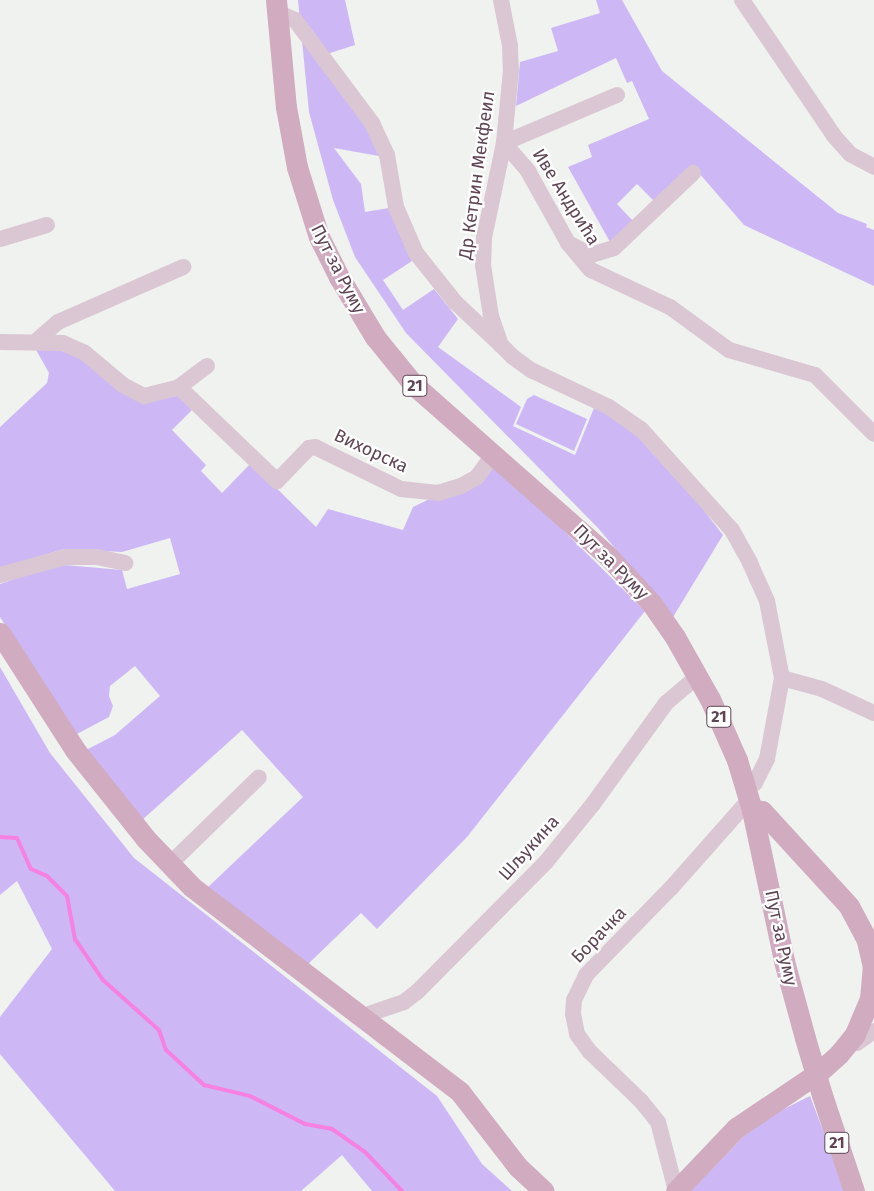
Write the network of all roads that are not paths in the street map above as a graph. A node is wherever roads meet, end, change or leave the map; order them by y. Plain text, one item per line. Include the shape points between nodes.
1 (501, 0) edge
2 (742, 0) edge
3 (277, 6) edge
4 (617, 95) dead end
5 (504, 143) junction
6 (874, 167) edge
7 (693, 173) dead end
8 (47, 225) dead end
9 (0, 239) edge
10 (568, 243) junction
11 (183, 267) dead end
12 (0, 342) edge
13 (35, 342) junction
14 (501, 345) junction
15 (207, 366) dead end
16 (179, 387) junction
17 (874, 434) edge
18 (493, 455) junction
19 (125, 564) dead end
20 (0, 575) edge
21 (0, 633) edge
22 (698, 676) junction
23 (782, 678) junction
24 (874, 713) edge
25 (258, 777) dead end
26 (749, 800) junction
27 (170, 864) junction
28 (363, 1016) junction
29 (874, 1031) edge
30 (847, 1044) junction
31 (544, 1191) edge
32 (676, 1191) edge
33 (854, 1191) edge

1 - 5 street, Др Кетрин Мекфеил via 510,46
2 - 6 street via 834,136 850,154
3 - 14 street via 304,31 381,140 396,207 416,253 455,302
3 - 18 main road, Пут за Руму / 21 via 290,130 306,199 319,237 357,308 392,360 441,412
4 - 5 street
5 - 10 street, Иве Андрића via 528,171
5 - 14 street, Др Кетрин Мекфеил via 488,215 482,265 491,316
7 - 10 street via 614,248 590,255
8 - 9 street
10 - 17 street, Иве Андрића via 591,270 670,307 729,350 815,375
11 - 13 street via 58,322
12 - 13 street
13 - 16 street via 63,343 85,353 123,385 144,396
14 - 23 street via 531,370 609,407 641,429 709,502 732,530 767,600
15 - 16 street
16 - 18 street, Вихорска via 277,480 309,448 315,447 401,488 438,493 477,477
18 - 22 main road, Пут за Руму / 21 via 632,580 675,637
19 - 20 street via 97,557 66,557
21 - 27 main road via 75,750
22 - 26 main road, Пут за Руму / 21 via 724,727
22 - 28 street, Шљукина via 666,703 546,862 416,992 404,1002
23 - 24 street via 822,689
23 - 26 street, Борачка via 766,759
25 - 27 street
26 - 30 main road via 840,894 867,940 873,967 870,999
26 - 32 street, Борачка via 638,923 586,975 574,1000 572,1014 577,1034 590,1052 658,1122
26 - 33 main road, Пут за Руму / 21, bridge via 784,961 822,1095
27 - 28 main road via 192,887
28 - 31 main road via 460,1092 518,1167
29 - 30 street via 857,1043
30 - 32 main road via 819,1072 736,1128

